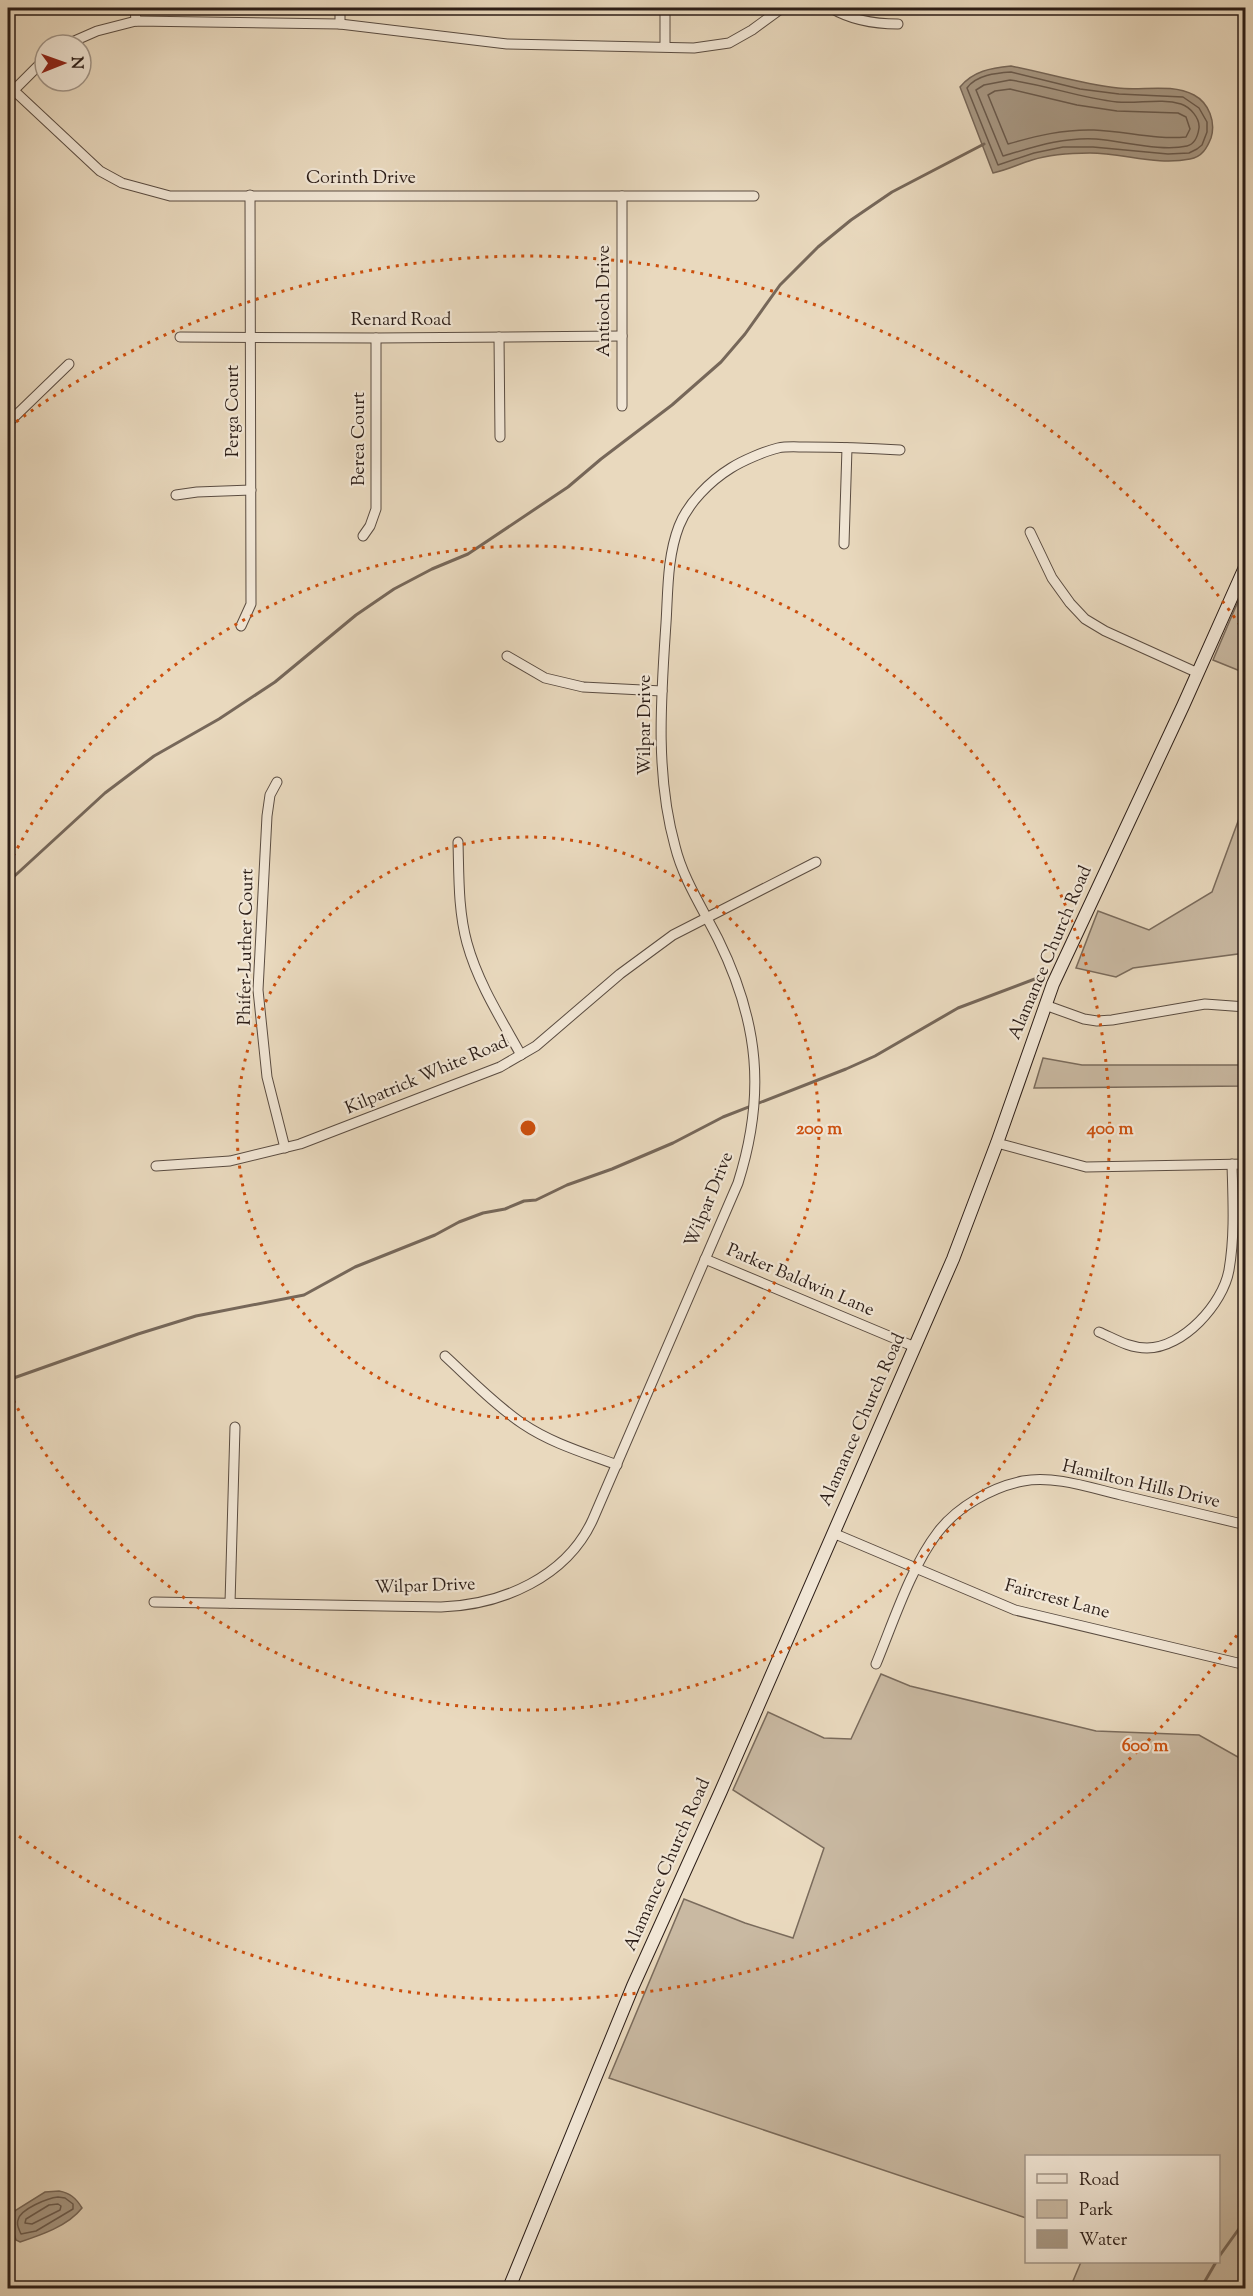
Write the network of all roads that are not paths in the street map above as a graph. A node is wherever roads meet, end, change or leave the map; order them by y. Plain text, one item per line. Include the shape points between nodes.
1 (135, 8) edge
2 (340, 8) edge
3 (665, 8) edge
4 (782, 8) edge
5 (831, 8) edge
6 (136, 21) junction
7 (340, 24) junction
8 (898, 24) dead end
9 (92, 33) edge
10 (665, 46) junction
11 (33, 69) edge
12 (11, 88) edge
13 (250, 195) junction
14 (622, 196) junction
15 (754, 196) dead end
16 (622, 336) junction
17 (180, 337) dead end
18 (251, 337) junction
19 (499, 337) junction
20 (376, 338) junction
21 (69, 364) dead end
22 (622, 406) dead end
23 (8, 423) edge
24 (500, 437) dead end
25 (847, 448) junction
26 (900, 450) dead end
27 (251, 490) junction
28 (176, 495) dead end
29 (1030, 532) dead end
30 (363, 536) dead end
31 (844, 544) dead end
32 (1245, 565) edge
33 (241, 626) dead end
34 (507, 656) dead end
35 (1198, 673) junction
36 (662, 691) junction
37 (277, 782) dead end
38 (458, 842) dead end
39 (816, 862) dead end
40 (706, 918) junction
41 (1045, 1005) junction
42 (1245, 1007) edge
43 (520, 1055) junction
44 (997, 1143) junction
45 (285, 1148) junction
46 (1232, 1164) junction
47 (1245, 1164) edge
48 (156, 1166) dead end
49 (705, 1259) junction
50 (1099, 1332) dead end
51 (915, 1347) junction
52 (446, 1356) dead end
53 (235, 1427) dead end
54 (617, 1465) junction
55 (1245, 1525) edge
56 (833, 1533) junction
57 (917, 1568) junction
58 (154, 1602) dead end
59 (230, 1603) junction
60 (876, 1664) dead end
61 (1245, 1665) edge
62 (509, 2289) edge

1 - 6 street
2 - 7 street
3 - 10 street
4 - 10 street via 729,43 694,48
5 - 8 street via 857,19
6 - 7 street
6 - 9 street
7 - 10 street via 507,44
11 - 12 street
12 - 13 street, Corinth Drive via 100,171 122,183 170,196
13 - 14 street, Corinth Drive
13 - 18 street, Perga Court
14 - 15 street, Corinth Drive
14 - 16 street, Antioch Drive
16 - 19 street, Renard Road
16 - 22 street, Antioch Drive
17 - 18 street, Renard Road
18 - 20 street, Renard Road
18 - 27 street, Perga Court
19 - 20 street, Renard Road
19 - 24 street
20 - 30 street, Berea Court via 376,509
21 - 23 street
25 - 26 street, Wilpar Drive
25 - 31 street
25 - 36 street, Wilpar Drive via 779,448 731,467 700,493 679,526 670,564
27 - 28 street
27 - 33 street, Perga Court via 251,604
29 - 35 street via 1052,578 1085,619
32 - 35 main road, Alamance Church Road
34 - 36 street via 545,678 583,687
35 - 41 main road, Alamance Church Road
36 - 40 street, Wilpar Drive via 666,813 675,850
37 - 45 street, Phifer-Luther Court via 270,795 267,816 258,990 267,1077
38 - 43 street via 461,914 467,942 484,988
39 - 40 street, Kilpatrick White Road
40 - 43 street, Kilpatrick White Road via 646,953 536,1046
40 - 49 street, Wilpar Drive via 746,1007 754,1046 756,1086 744,1164
41 - 42 street via 1097,1021 1205,1004
41 - 44 main road, Alamance Church Road
43 - 45 street, Kilpatrick White Road via 406,1105
44 - 46 street via 1086,1167
44 - 51 main road, Alamance Church Road
45 - 48 street, Kilpatrick White Road via 230,1161
46 - 47 street
46 - 50 street via 1234,1226 1228,1272 1221,1292 1207,1312 1169,1344 1148,1348 1125,1345
49 - 51 street, Parker Baldwin Lane
49 - 54 street, Wilpar Drive
51 - 56 main road, Alamance Church Road
52 - 54 street via 523,1424 556,1442
53 - 59 street
54 - 59 street, Wilpar Drive via 591,1524 572,1551 541,1577 500,1598 441,1607
55 - 57 street, Hamilton Hills Drive via 1073,1484 1023,1481 982,1496 960,1511 938,1531
56 - 57 street, Faircrest Lane
56 - 62 main road, Alamance Church Road via 633,1986
57 - 60 street, Hamilton Hills Drive
57 - 61 street, Faircrest Lane via 1015,1610
58 - 59 street, Wilpar Drive

